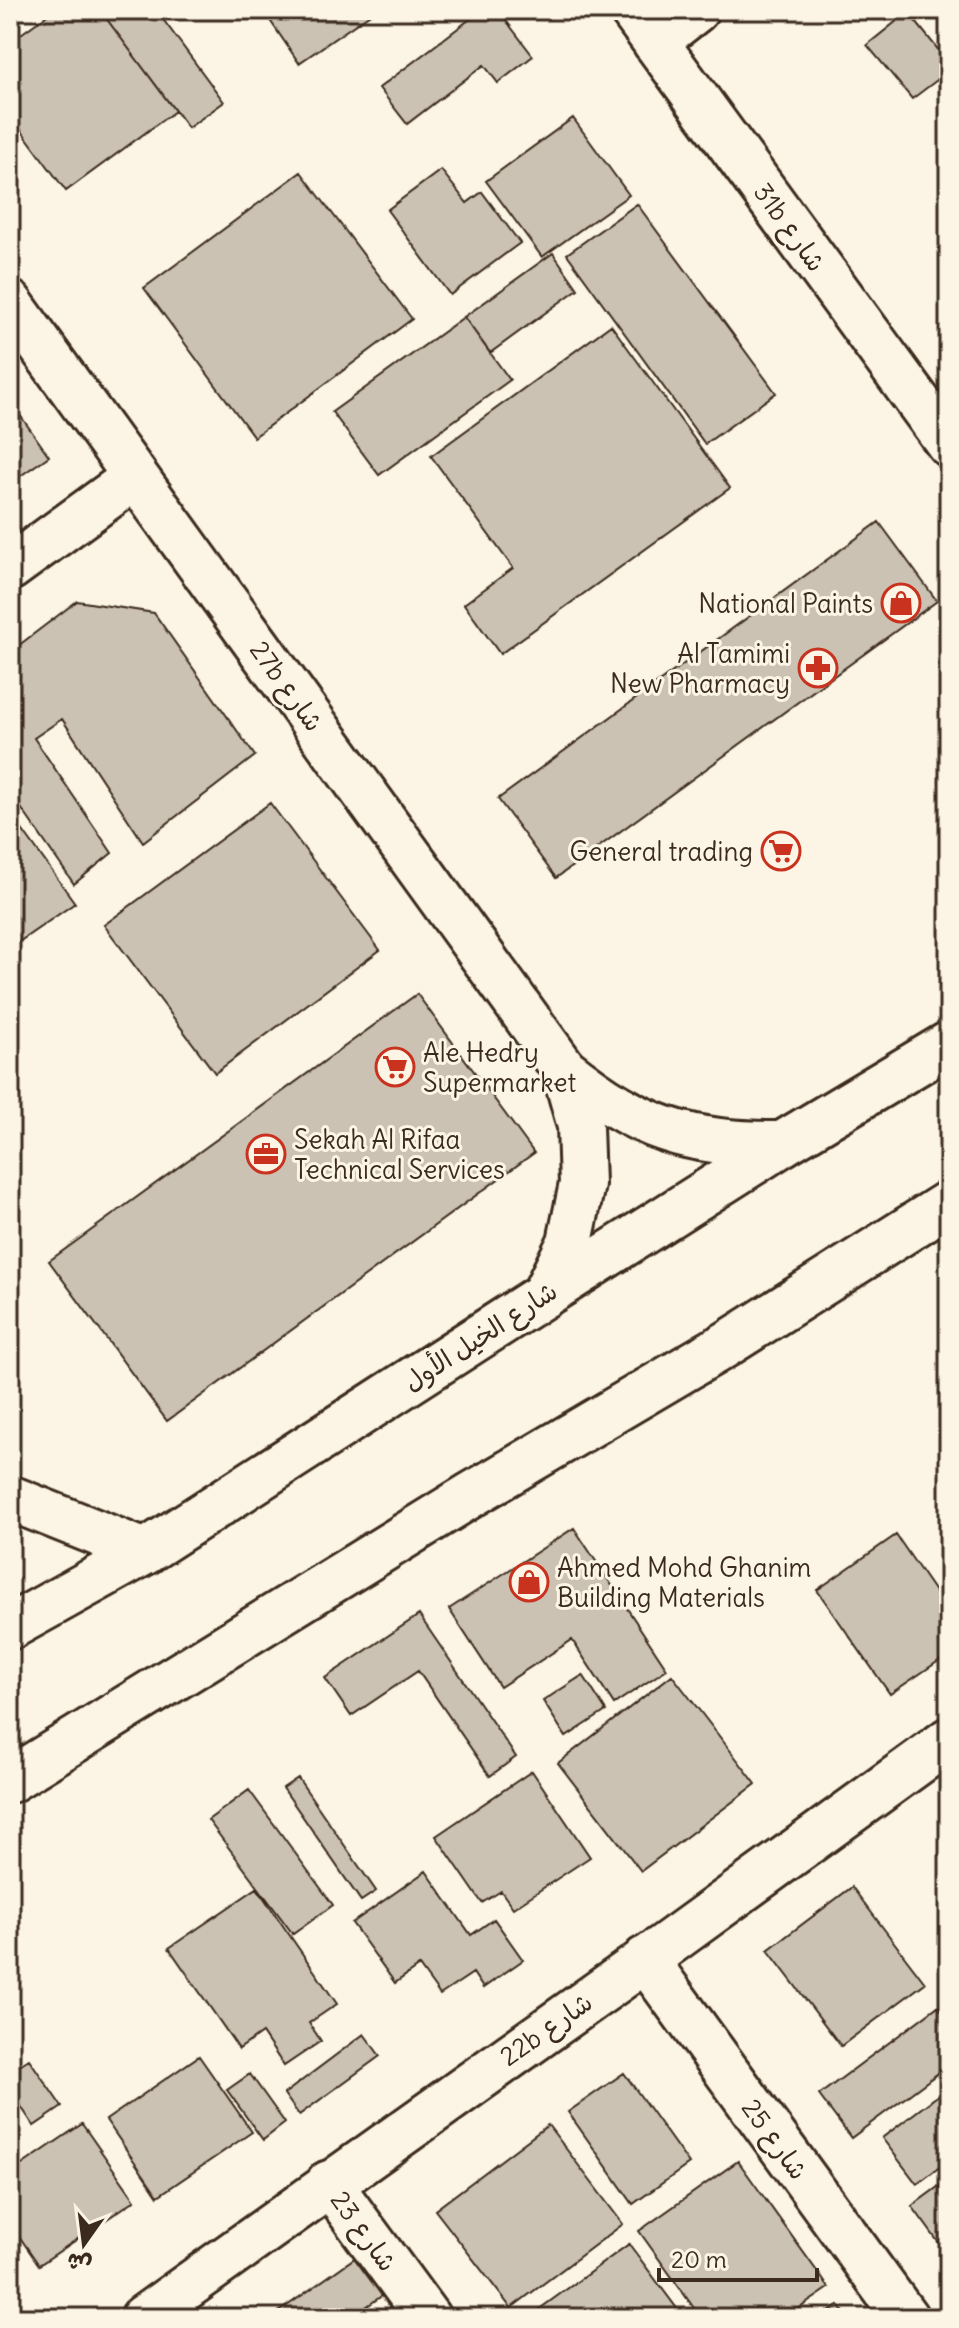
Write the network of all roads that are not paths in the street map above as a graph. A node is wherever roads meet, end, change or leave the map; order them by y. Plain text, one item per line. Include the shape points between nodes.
1 (696, 10) edge
2 (643, 26) edge
3 (10, 303) edge
4 (949, 444) edge
5 (135, 477) junction
6 (10, 568) edge
7 (949, 1044) edge
8 (564, 1069) junction
9 (782, 1144) junction
10 (949, 1203) edge
11 (544, 1295) junction
12 (10, 1498) edge
13 (145, 1552) junction
14 (12, 1635) edge
15 (949, 1740) edge
16 (10, 1780) edge
17 (645, 1959) junction
18 (329, 2183) junction
19 (143, 2318) edge
20 (428, 2318) edge
21 (906, 2318) edge

1 - 2 street
2 - 4 street, 31b شارع
3 - 5 street, 27b شارع
5 - 6 street
5 - 8 street, 27b شارع
7 - 9 street, شارع الخيل الأول
8 - 9 street, 27b شارع via 601,1099 643,1122 687,1137
8 - 11 street, 27b شارع via 580,1126 582,1184 570,1242
9 - 11 street, شارع الخيل الأول
10 - 16 street
11 - 13 street, شارع الخيل الأول
12 - 13 street
13 - 14 street, شارع الخيل الأول
15 - 17 street, 22b شارع
17 - 18 street, 22b شارع
17 - 21 street, شارع 25
18 - 19 street, 22b شارع
18 - 20 street, شارع 23

